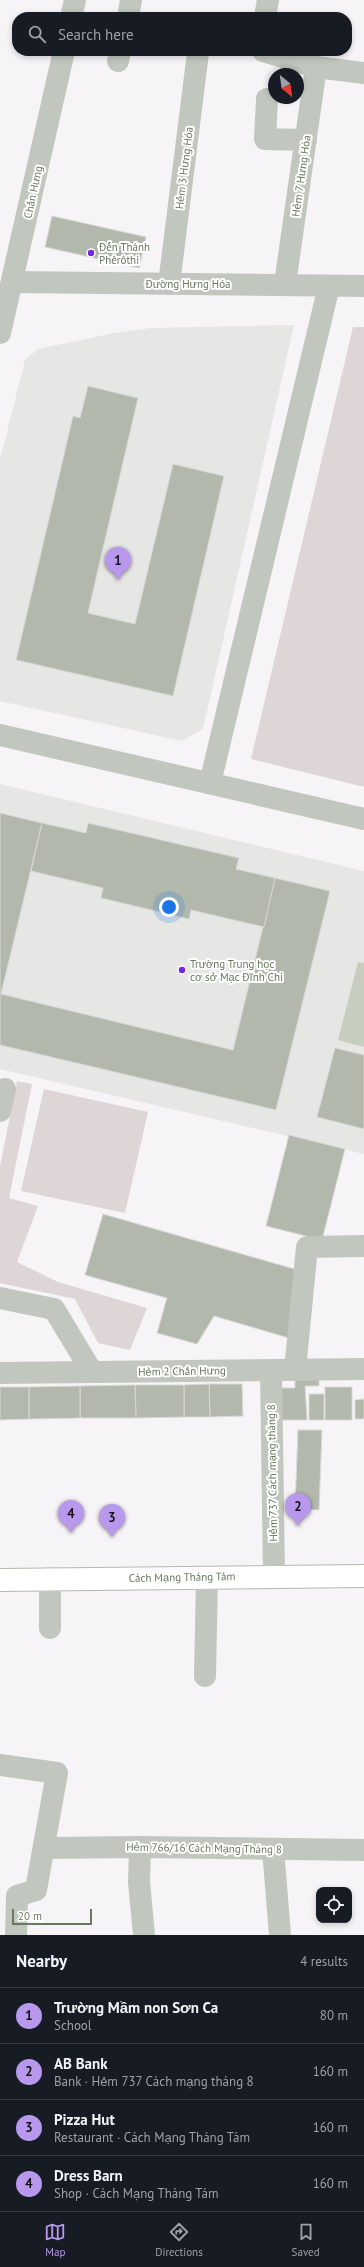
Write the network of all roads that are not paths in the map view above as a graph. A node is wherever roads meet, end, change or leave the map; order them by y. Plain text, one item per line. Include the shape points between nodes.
1 (75, 0) edge
2 (131, 0) edge
3 (268, 0) edge
4 (72, 12) edge
5 (129, 12) edge
6 (266, 12) edge
7 (63, 56) edge
8 (198, 56) edge
9 (280, 56) edge
10 (316, 67) junction
11 (364, 73) edge
12 (267, 99) dead end
13 (306, 140) junction
14 (13, 282) junction
15 (169, 284) junction
16 (285, 284) junction
17 (329, 286) junction
18 (364, 286) edge
19 (0, 333) edge
20 (0, 735) edge
21 (210, 783) junction
22 (364, 819) edge
23 (4, 1088) dead end
24 (0, 1110) edge
25 (364, 1246) edge
26 (0, 1298) edge
27 (364, 1369) edge
28 (271, 1370) junction
29 (295, 1370) junction
30 (92, 1372) junction
31 (0, 1373) edge
32 (274, 1576) junction
33 (364, 1576) edge
34 (207, 1577) junction
35 (50, 1578) junction
36 (0, 1580) edge
37 (50, 1628) dead end
38 (205, 1676) dead end
39 (0, 1765) edge
40 (140, 1847) junction
41 (44, 1848) junction
42 (273, 1849) junction
43 (364, 1850) edge
44 (16, 1935) edge
45 (144, 1935) edge
46 (280, 1935) edge

1 - 4 street
2 - 5 street
3 - 6 street
7 - 14 street, Chấn Hưng
8 - 15 street, Hẻm 3 Hưng Hóa
9 - 10 street
10 - 11 street
10 - 13 street, Hẻm 7 Hưng Hóa
12 - 13 street via 265,139
13 - 16 street, Hẻm 7 Hưng Hóa
14 - 15 street, Đường Hưng Hóa
14 - 19 street, Chấn Hưng
15 - 16 street, Đường Hưng Hóa
16 - 17 street, Đường Hưng Hóa
17 - 18 street, Đường Hưng Hóa
17 - 21 street
20 - 21 street
21 - 22 street
23 - 24 street
25 - 29 street via 307,1248
26 - 30 street via 54,1309
27 - 29 street, Hẻm 2 Chấn Hưng
28 - 29 street, Hẻm 2 Chấn Hưng
28 - 30 street, Hẻm 2 Chấn Hưng
28 - 32 street, Hẻm 737 Cách mạng tháng 8
30 - 31 street, Hẻm 2 Chấn Hưng
32 - 33 main road, Cách Mạng Tháng Tám
32 - 34 main road, Cách Mạng Tháng Tám
34 - 35 main road, Cách Mạng Tháng Tám
34 - 38 street
35 - 36 main road, Cách Mạng Tháng Tám
35 - 37 street
39 - 41 street via 57,1773
40 - 41 street, Hẻm 766/16 Cách Mạng Tháng 8
40 - 42 street, Hẻm 766/16 Cách Mạng Tháng 8
40 - 45 street via 138,1882
41 - 44 street via 36,1890 16,1896
42 - 43 street, Hẻm 766/16 Cách Mạng Tháng 8
42 - 46 street

